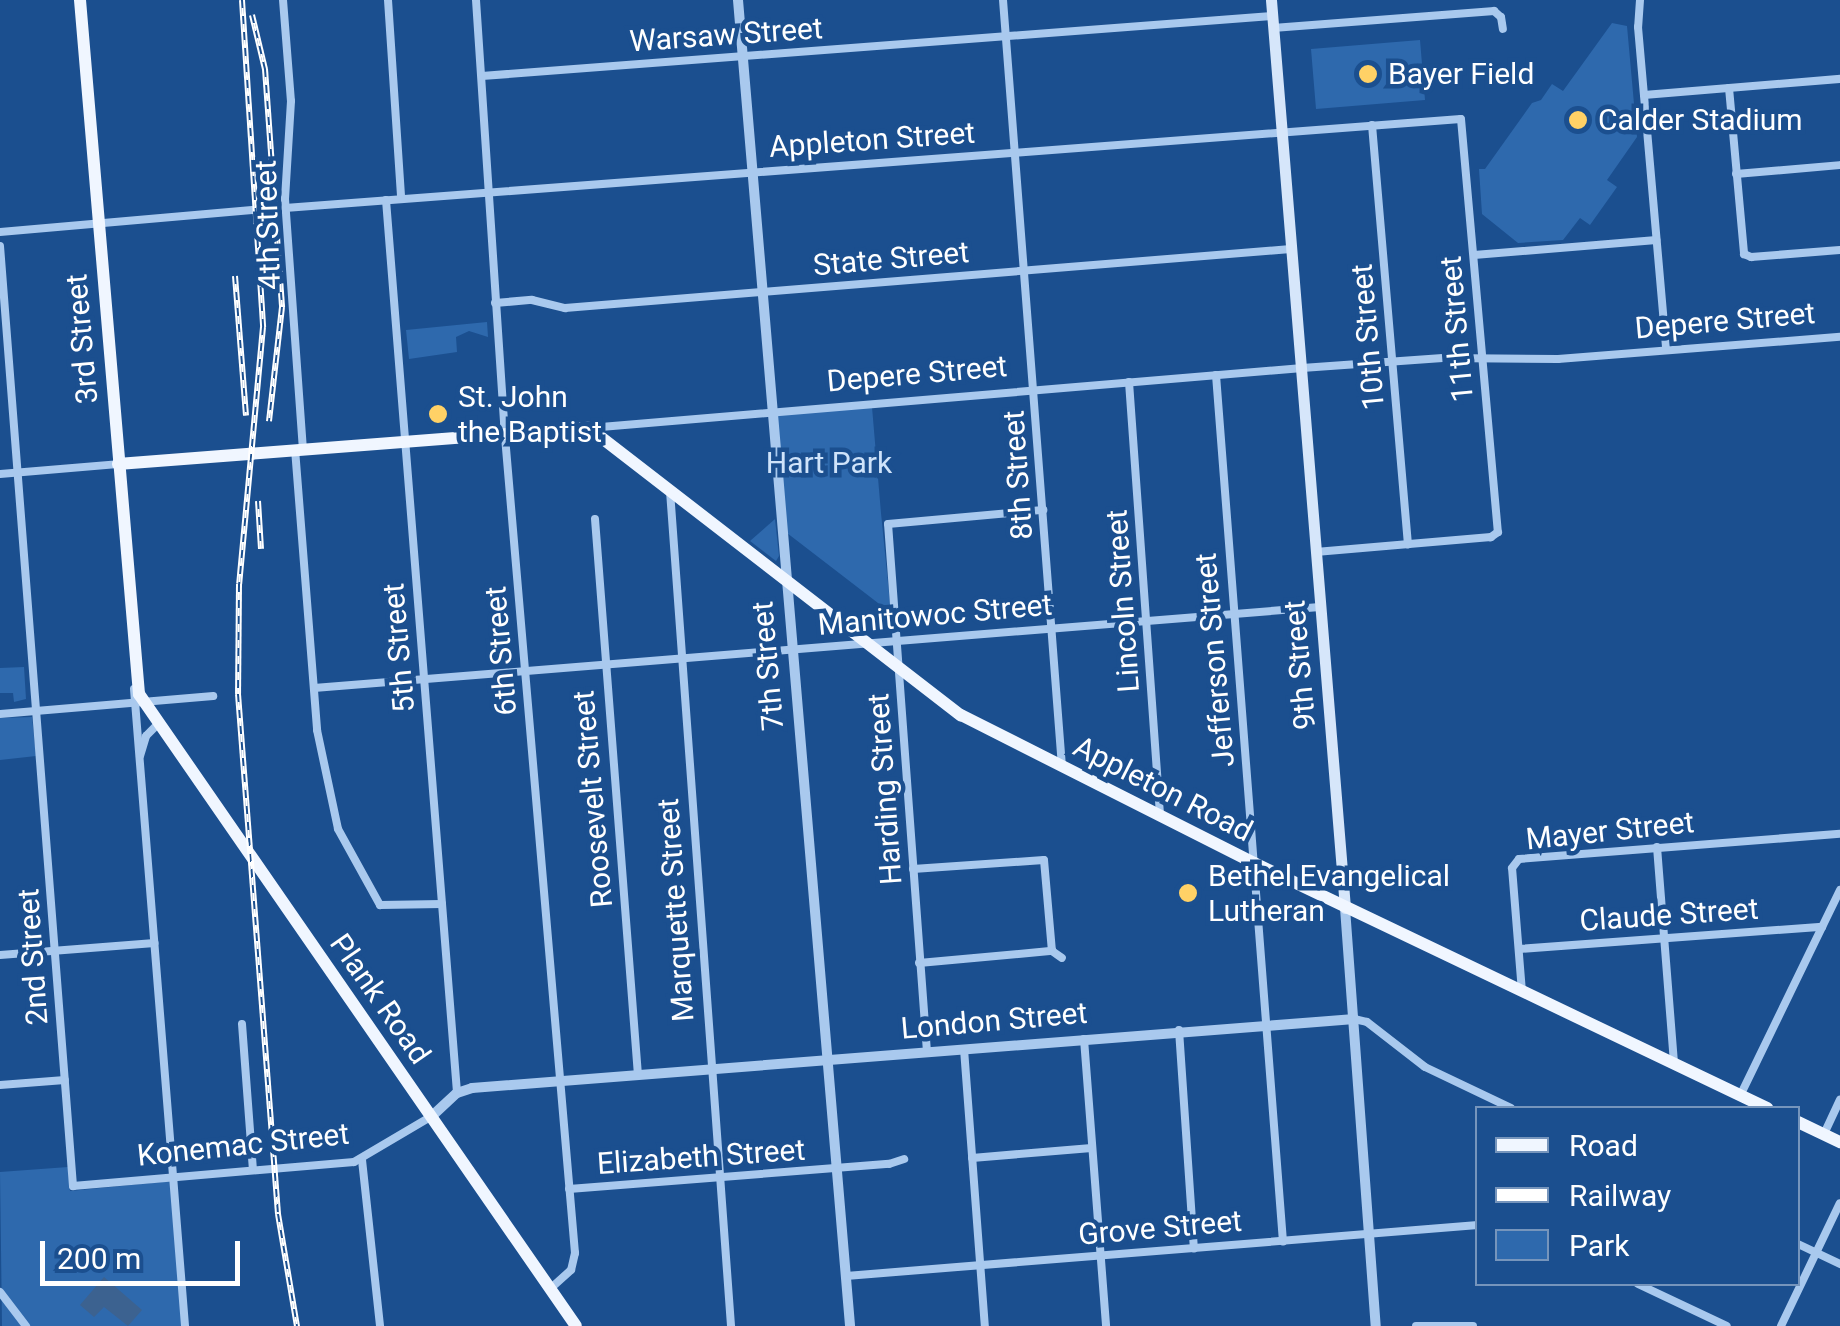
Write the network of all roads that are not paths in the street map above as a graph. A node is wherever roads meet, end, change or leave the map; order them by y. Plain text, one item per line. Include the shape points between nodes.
1 (80, 0) edge
2 (89, 0) edge
3 (283, 0) edge
4 (388, 0) edge
5 (476, 0) edge
6 (738, 0) edge
7 (1002, 0) edge
8 (1270, 0) edge
9 (1640, 0) edge
10 (1272, 22) junction
11 (1503, 29) dead end
12 (82, 31) junction
13 (1006, 36) junction
14 (742, 56) junction
15 (482, 76) junction
16 (1840, 79) edge
17 (1729, 88) junction
18 (1644, 95) junction
19 (1462, 118) joint
20 (1372, 125) junction
21 (1281, 132) junction
22 (1014, 152) junction
23 (1840, 165) edge
24 (752, 172) junction
25 (1736, 174) junction
26 (489, 192) junction
27 (401, 198) junction
28 (386, 200) junction
29 (285, 208) junction
30 (252, 210) dead end
31 (98, 224) junction
32 (0, 232) edge
33 (1656, 240) junction
34 (0, 246) edge
35 (1291, 249) junction
36 (1840, 250) edge
37 (1474, 255) junction
38 (1024, 271) junction
39 (761, 292) junction
40 (496, 302) junction
41 (1840, 337) edge
42 (1666, 350) junction
43 (1483, 359) junction
44 (1392, 362) junction
45 (1302, 368) junction
46 (1216, 375) junction
47 (1128, 382) junction
48 (1034, 390) junction
49 (772, 410) junction
50 (589, 428) junction
51 (505, 432) junction
52 (405, 439) junction
53 (299, 448) junction
54 (118, 464) junction
55 (18, 472) junction
56 (0, 474) edge
57 (670, 491) junction
58 (1043, 510) junction
59 (595, 519) dead end
60 (1408, 544) junction
61 (1316, 552) junction
62 (786, 582) junction
63 (1320, 607) junction
64 (1234, 614) junction
65 (1147, 621) junction
66 (1052, 629) junction
67 (897, 640) junction
68 (863, 643) junction
69 (792, 650) junction
70 (680, 658) junction
71 (605, 664) junction
72 (898, 670) junction
73 (525, 671) junction
74 (424, 680) junction
75 (314, 688) junction
76 (213, 696) dead end
77 (138, 702) junction
78 (37, 711) junction
79 (0, 714) edge
80 (157, 725) junction
81 (140, 756) junction
82 (1062, 766) junction
83 (1160, 816) junction
84 (1840, 834) edge
85 (1657, 847) junction
86 (1254, 864) junction
87 (913, 869) junction
88 (1840, 890) edge
89 (442, 904) junction
90 (1345, 908) junction
91 (1822, 927) junction
92 (1665, 939) junction
93 (155, 943) junction
94 (1519, 949) junction
95 (54, 951) junction
96 (1052, 951) junction
97 (0, 955) edge
98 (1062, 958) dead end
99 (920, 963) junction
100 (1522, 992) junction
101 (1354, 1019) junction
102 (242, 1024) dead end
103 (1267, 1024) junction
104 (1179, 1030) junction
105 (1084, 1039) junction
106 (964, 1049) junction
107 (926, 1052) junction
108 (826, 1060) junction
109 (1674, 1064) junction
110 (711, 1069) junction
111 (638, 1075) junction
112 (65, 1080) junction
113 (558, 1082) junction
114 (0, 1085) edge
115 (457, 1094) junction
116 (1740, 1096) junction
117 (1840, 1100) edge
118 (1507, 1106) edge
119 (1762, 1106) edge
120 (432, 1116) junction
121 (1800, 1123) edge
122 (1824, 1134) junction
123 (1840, 1142) edge
124 (1092, 1148) junction
125 (972, 1158) junction
126 (904, 1159) dead end
127 (362, 1160) junction
128 (836, 1169) junction
129 (253, 1170) junction
130 (719, 1177) junction
131 (174, 1178) junction
132 (73, 1186) joint
133 (569, 1190) junction
134 (1840, 1202) edge
135 (1475, 1225) edge
136 (1370, 1234) junction
137 (1282, 1241) junction
138 (1800, 1245) edge
139 (1194, 1248) junction
140 (1816, 1252) junction
141 (1100, 1255) junction
142 (1840, 1264) edge
143 (980, 1266) junction
144 (846, 1276) junction
145 (1642, 1286) edge
146 (550, 1289) junction
147 (0, 1292) edge
148 (26, 1326) edge
149 (185, 1326) edge
150 (380, 1326) edge
151 (576, 1326) edge
152 (731, 1326) edge
153 (850, 1326) edge
154 (985, 1326) edge
155 (1106, 1326) edge
156 (1376, 1326) edge
157 (1416, 1326) edge
158 (1473, 1326) edge
159 (1727, 1326) edge
160 (1782, 1326) edge

1 - 12 main road, 3rd Street
2 - 12 main road
3 - 29 street, 4th Street via 290,102
4 - 27 street
5 - 15 street, 6th Street
6 - 14 street, 7th Street
7 - 13 street, 8th Street
8 - 10 main road, 9th Street
9 - 18 street
10 - 11 street, Warsaw Street via 1494,11
10 - 13 street, Warsaw Street
10 - 21 main road, 9th Street
12 - 31 main road, 3rd Street
13 - 14 street, Warsaw Street
13 - 22 street, 8th Street
14 - 15 street, Warsaw Street
14 - 24 street, 7th Street
15 - 26 street, 6th Street
16 - 17 street
17 - 18 street
17 - 25 street
18 - 33 street
19 - 20 street, Appleton Street
19 - 37 street, 11th Street
20 - 21 street, Appleton Street
20 - 44 street, 10th Street
21 - 22 street, Appleton Street
21 - 35 main road, 9th Street
22 - 24 street, Appleton Street
22 - 38 street, 8th Street
23 - 25 street
24 - 26 street, Appleton Street
24 - 39 street, 7th Street
25 - 36 street via 1745,255
26 - 27 street, Appleton Street
26 - 40 street, 6th Street
27 - 28 street, Appleton Street
28 - 29 street, Appleton Street
28 - 52 street, 5th Street
29 - 53 street, 4th Street
30 - 31 street
31 - 32 street
31 - 54 main road, 3rd Street
33 - 37 street
33 - 42 street
34 - 55 street, 2nd Street
35 - 38 street, State Street
35 - 45 main road, 9th Street
37 - 43 street, 11th Street
38 - 39 street, State Street
38 - 48 street, 8th Street
39 - 40 street, State Street via 565,308 532,300
39 - 49 street, 7th Street
40 - 51 street, 6th Street
41 - 42 street, Depere Street
42 - 43 street, Depere Street
43 - 44 street, Depere Street
43 - 60 street, 11th Street via 1496,535
44 - 45 street, Depere Street
44 - 60 street, 10th Street
45 - 46 street, Depere Street
45 - 61 main road, 9th Street
46 - 47 street, Depere Street
46 - 64 street, Jefferson Street
47 - 48 street, Depere Street
47 - 65 street, Lincoln Street
48 - 49 street, Depere Street
48 - 58 street, 8th Street
49 - 50 street, Depere Street
49 - 62 street, 7th Street
50 - 51 main road, Depere Street
50 - 57 main road, Appleton Road
51 - 52 main road, Depere Street
51 - 73 street, 6th Street
52 - 53 main road, Depere Street
52 - 74 street, 5th Street
53 - 54 main road, Depere Street
53 - 75 street, 4th Street
54 - 55 street, Depere Street
54 - 77 main road, 3rd Street
55 - 56 street, Depere Street
55 - 78 street, 2nd Street
57 - 62 main road, Appleton Road
57 - 70 street, Marquette Street
58 - 66 street, 8th Street
58 - 67 street, Harding Street via 890,522
59 - 71 street, Roosevelt Street
60 - 61 street
61 - 63 main road, 9th Street
62 - 68 main road, Appleton Road
62 - 69 street, 7th Street
63 - 64 street, Manitowoc Street
63 - 90 main road, 9th Street
64 - 65 street, Manitowoc Street
64 - 86 street, Jefferson Street
65 - 66 street, Manitowoc Street
65 - 83 street, Lincoln Street
66 - 67 street, Manitowoc Street
66 - 82 street, 8th Street
67 - 68 street, Manitowoc Street
67 - 72 street, Harding Street
68 - 69 street, Manitowoc Street
68 - 72 main road, Appleton Road
69 - 70 street, Manitowoc Street
69 - 108 street, 7th Street
70 - 71 street, Manitowoc Street
70 - 110 street, Marquette Street
71 - 73 street, Manitowoc Street
71 - 111 street, Roosevelt Street
72 - 82 main road, Appleton Road via 961,714
72 - 87 street, Harding Street
73 - 74 street, Manitowoc Street
73 - 113 street, 6th Street
74 - 75 street, Manitowoc Street
74 - 89 street, 5th Street
75 - 89 street, 4th Street via 338,829 377,902 389,908
76 - 77 street
77 - 78 street
77 - 80 main road, Plank Road
77 - 81 street, 3rd Street
78 - 79 street
78 - 95 street, 2nd Street
80 - 81 street
80 - 120 main road, Plank Road
81 - 93 street, 3rd Street
82 - 83 main road, Appleton Road
83 - 86 main road, Appleton Road
84 - 85 street, Mayer Street
85 - 92 street
85 - 94 street, Mayer Street via 1515,861
86 - 90 main road, Appleton Road
86 - 103 street, Jefferson Street
87 - 96 street via 1044,860
87 - 99 street, Harding Street
88 - 91 street
89 - 115 street, 5th Street
90 - 100 main road, Appleton Road
90 - 101 street, 9th Street
91 - 92 street, Claude Street
91 - 116 street
92 - 94 street, Claude Street
92 - 109 street
93 - 95 street
93 - 131 street, 3rd Street
94 - 100 street, Mayer Street
95 - 97 street
95 - 112 street, 2nd Street
96 - 98 street
96 - 99 street
99 - 107 street, Harding Street
100 - 109 main road, Appleton Road
101 - 103 street, London Street
101 - 118 street via 1424,1067
101 - 136 street, 9th Street
102 - 129 street
103 - 104 street, London Street
103 - 137 street, Jefferson Street
104 - 105 street, London Street
104 - 139 street
105 - 106 street, London Street
105 - 124 street
106 - 107 street, London Street
106 - 125 street
107 - 108 street, London Street
108 - 110 street, London Street
108 - 128 street, 7th Street
109 - 116 main road, Appleton Road
110 - 111 street, London Street
110 - 130 street, Marquette Street
111 - 113 street, London Street
112 - 114 street
112 - 132 street, 2nd Street
113 - 115 street, London Street
113 - 133 street, 6th Street
115 - 120 street, Konemac Street
116 - 119 main road, Appleton Road
117 - 122 street
120 - 127 street, Konemac Street
120 - 146 main road, Plank Road
121 - 122 main road
122 - 123 main road
124 - 125 street
124 - 141 street
125 - 143 street
126 - 128 street, Elizabeth Street
127 - 129 street, Konemac Street
127 - 150 street
128 - 130 street, Elizabeth Street
128 - 144 street, 7th Street
129 - 131 street, Konemac Street
130 - 133 street, Elizabeth Street
130 - 152 street, Marquette Street
131 - 132 street, Konemac Street
131 - 149 street, 3rd Street
133 - 146 street, 6th Street via 575,1259
134 - 140 street
135 - 136 street, Grove Street
136 - 137 street, Grove Street
136 - 156 street, 9th Street
137 - 139 street, Grove Street
138 - 140 street
139 - 141 street, Grove Street
140 - 142 street
140 - 160 street
141 - 143 street, Grove Street
141 - 155 street
143 - 144 street, Grove Street
143 - 154 street
144 - 153 street, 7th Street
145 - 159 street
146 - 151 main road, Plank Road
147 - 148 street
157 - 158 street

